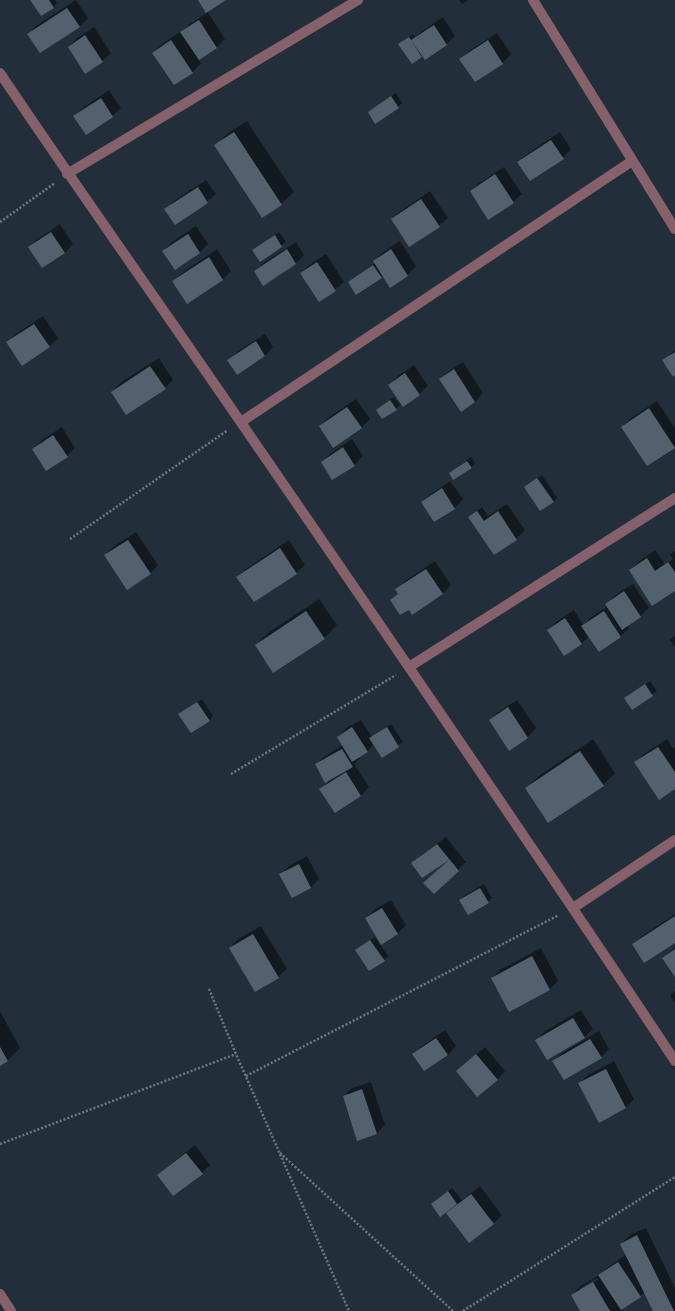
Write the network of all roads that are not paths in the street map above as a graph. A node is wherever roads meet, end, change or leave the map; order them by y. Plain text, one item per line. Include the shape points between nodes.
1 (358, 0) edge
2 (533, 0) edge
3 (0, 73) edge
4 (632, 161) junction
5 (67, 174) junction
6 (675, 229) edge
7 (241, 422) junction
8 (675, 498) edge
9 (409, 667) junction
10 (675, 840) edge
11 (573, 908) junction
12 (675, 1061) edge
13 (0, 1294) edge
14 (11, 1311) edge

1 - 5 street
2 - 4 street
3 - 5 street
4 - 6 street
4 - 7 street
5 - 7 street
7 - 9 street
8 - 9 street
9 - 11 street
10 - 11 street
11 - 12 street
13 - 14 street

